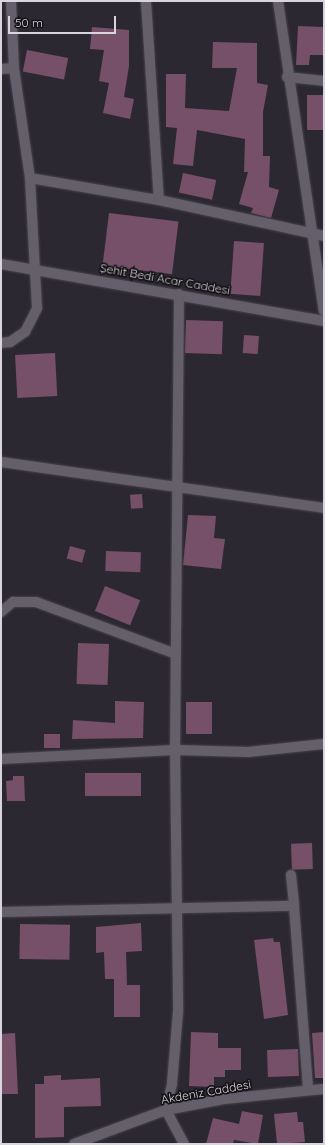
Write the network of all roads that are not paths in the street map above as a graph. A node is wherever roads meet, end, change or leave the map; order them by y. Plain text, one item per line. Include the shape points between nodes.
1 (11, 1) edge
2 (146, 1) edge
3 (278, 1) edge
4 (14, 68) junction
5 (1, 69) edge
6 (287, 77) junction
7 (324, 81) edge
8 (30, 178) junction
9 (159, 200) junction
10 (312, 235) junction
11 (324, 236) edge
12 (1, 264) edge
13 (37, 270) junction
14 (179, 294) junction
15 (324, 311) edge
16 (324, 321) edge
17 (1, 343) edge
18 (1, 462) edge
19 (176, 486) junction
20 (324, 508) edge
21 (1, 612) edge
22 (176, 654) junction
23 (324, 744) edge
24 (174, 750) junction
25 (1, 759) edge
26 (291, 875) dead end
27 (177, 906) junction
28 (294, 906) junction
29 (1, 912) edge
30 (308, 1089) junction
31 (324, 1089) edge
32 (166, 1110) junction
33 (74, 1144) edge
34 (184, 1144) edge

1 - 4 street
2 - 9 street
3 - 6 street
4 - 5 street
4 - 8 street
6 - 7 street
6 - 10 street
8 - 9 street
8 - 13 street
9 - 10 street
10 - 11 street
10 - 15 street
12 - 13 street, Şehit Bedi Acar Caddesi
13 - 14 street, Şehit Bedi Acar Caddesi
13 - 17 street via 35,317 18,338
14 - 16 street, Şehit Bedi Acar Caddesi
14 - 19 street
18 - 19 street
19 - 20 street
19 - 22 street
21 - 22 street via 14,602 36,602
22 - 24 street
23 - 24 street via 248,752
24 - 25 street
24 - 27 street
26 - 28 street
27 - 28 street
27 - 29 street
27 - 32 street via 178,1012 172,1084
28 - 30 street
30 - 31 street, Akdeniz Caddesi
30 - 32 street, Akdeniz Caddesi
32 - 33 street, Akdeniz Caddesi
32 - 34 street

